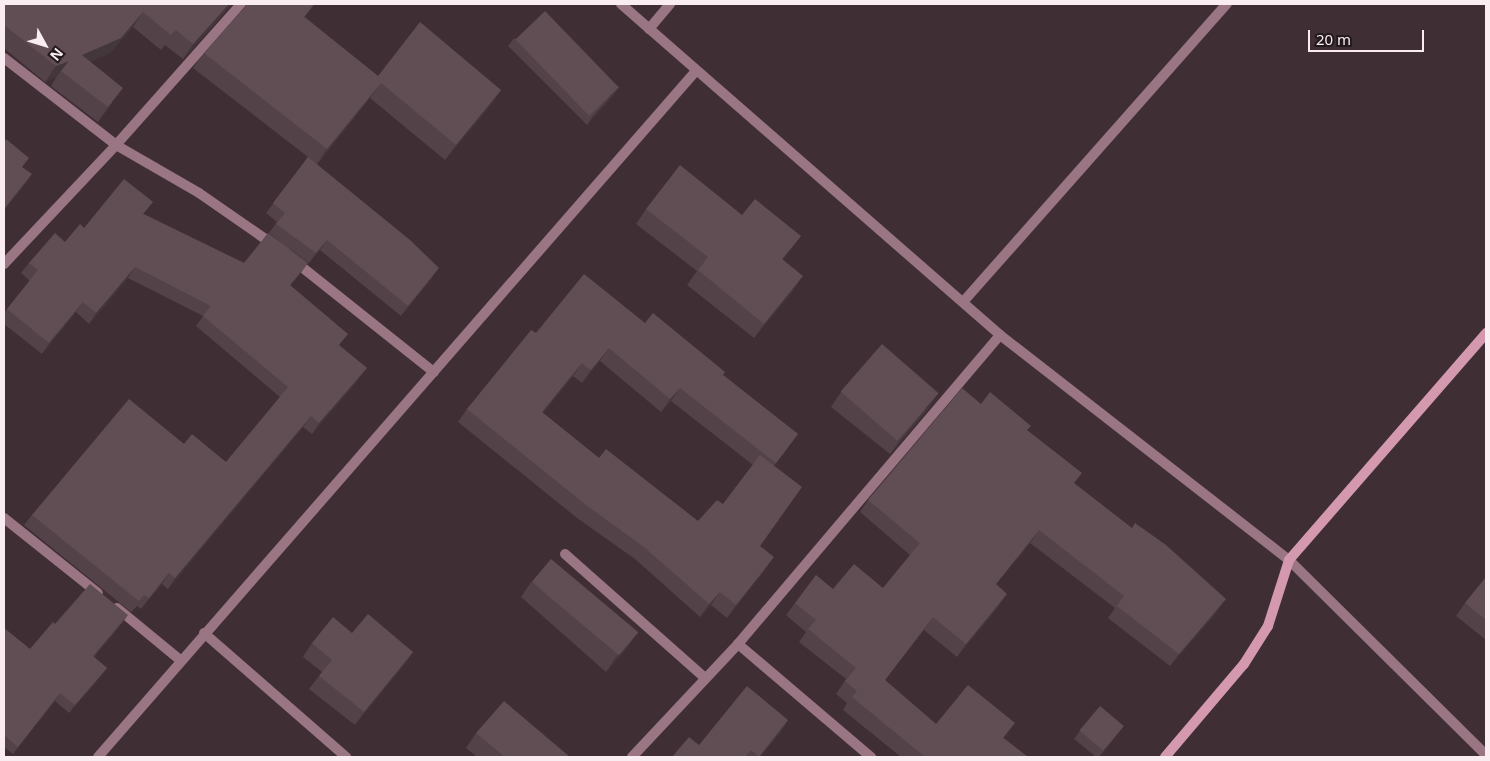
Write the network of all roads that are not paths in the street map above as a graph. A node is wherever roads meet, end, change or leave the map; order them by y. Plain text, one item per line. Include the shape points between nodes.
1 (241, 4) edge
2 (621, 4) edge
3 (670, 4) edge
4 (1227, 4) edge
5 (649, 29) junction
6 (4, 58) edge
7 (695, 72) junction
8 (116, 146) junction
9 (4, 264) edge
10 (962, 302) junction
11 (1486, 333) edge
12 (1000, 335) junction
13 (434, 372) junction
14 (4, 518) edge
15 (565, 554) dead end
16 (1288, 560) junction
17 (204, 633) junction
18 (738, 644) junction
19 (180, 660) junction
20 (705, 678) junction
21 (1486, 755) edge
22 (98, 757) edge
23 (346, 757) edge
24 (632, 757) edge
25 (872, 757) edge
26 (1165, 757) edge

1 - 8 street
2 - 5 street
3 - 5 street
4 - 10 street
5 - 7 street
6 - 8 street
7 - 10 street
7 - 13 street
8 - 9 street
8 - 13 street via 199,193 281,250
10 - 12 street
11 - 16 street
12 - 16 street
12 - 18 street
13 - 17 street
14 - 19 street
15 - 20 street
16 - 21 street
16 - 26 street via 1268,626 1244,664
17 - 19 street
17 - 23 street
18 - 20 street
18 - 25 street
19 - 22 street
20 - 24 street

